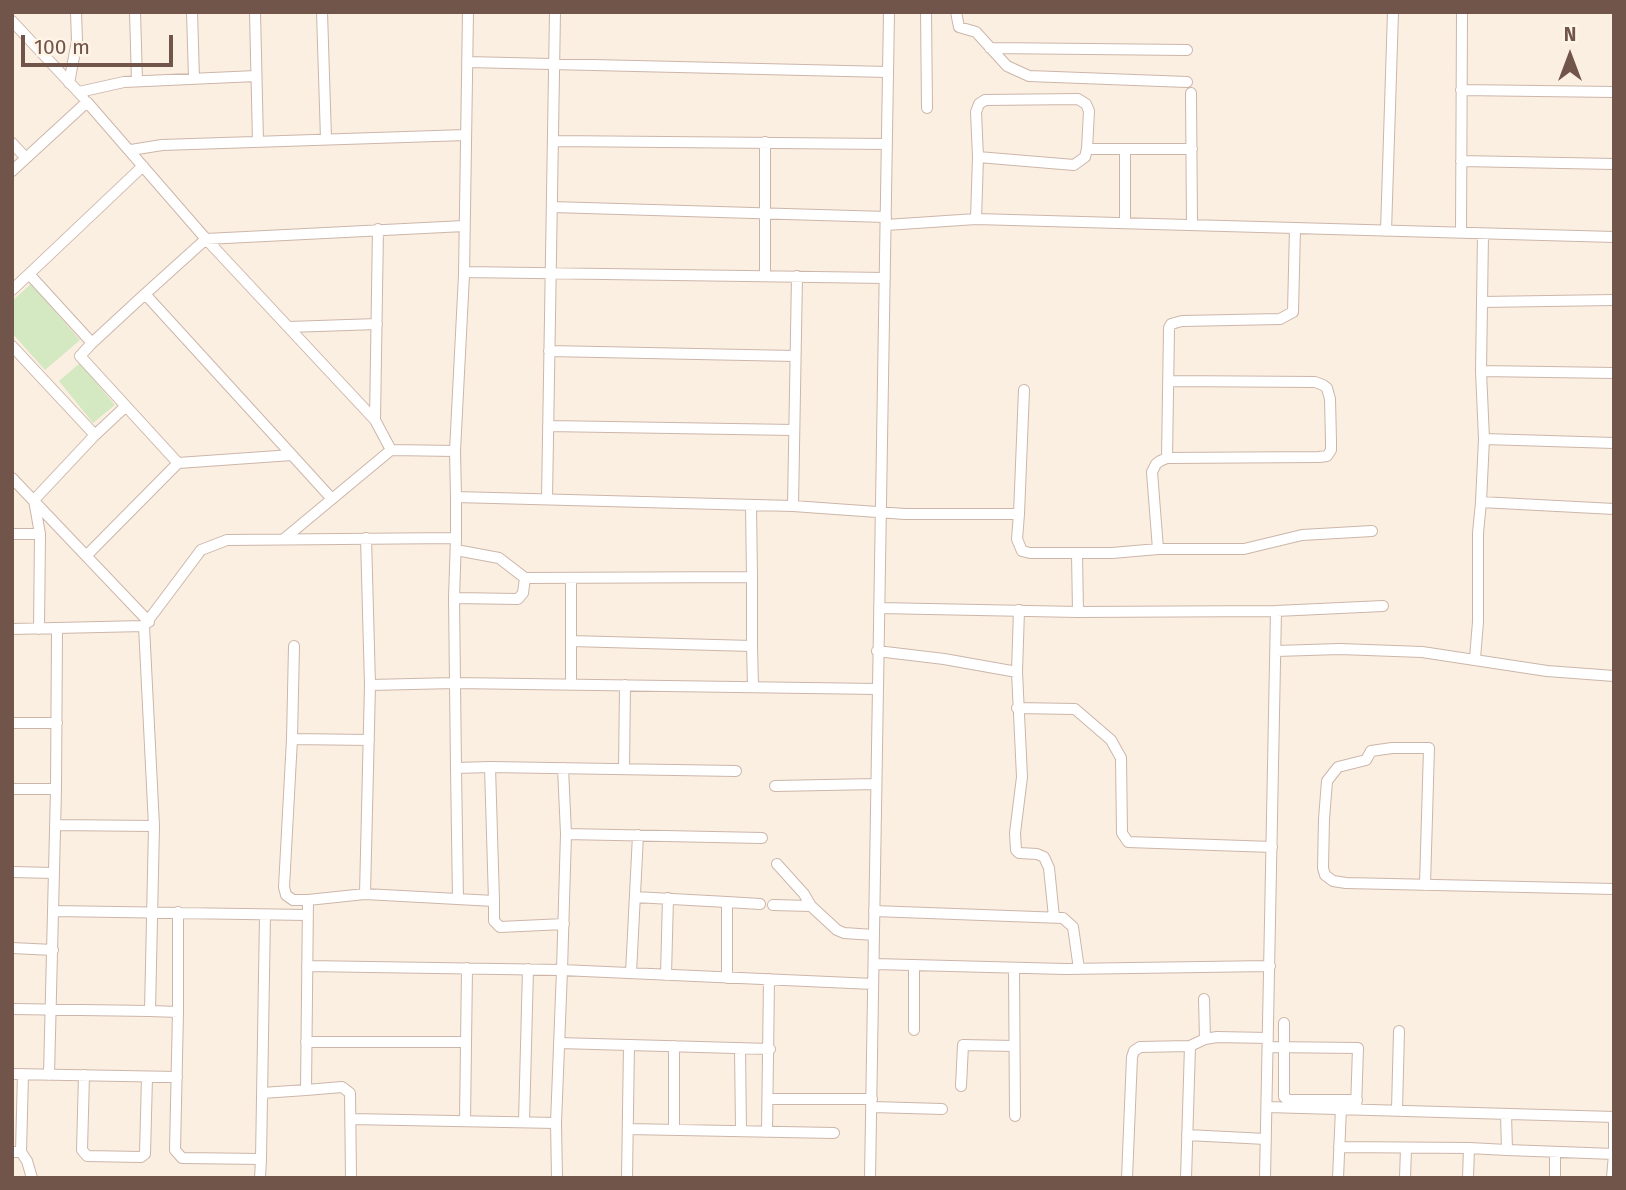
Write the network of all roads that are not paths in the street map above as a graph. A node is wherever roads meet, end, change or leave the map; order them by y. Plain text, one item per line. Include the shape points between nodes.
1 (76, 12) edge
2 (135, 12) edge
3 (192, 12) edge
4 (255, 12) edge
5 (322, 12) edge
6 (468, 12) edge
7 (555, 12) edge
8 (889, 12) edge
9 (926, 12) edge
10 (956, 12) edge
11 (1393, 12) edge
12 (1462, 12) edge
13 (12, 21) edge
14 (990, 48) junction
15 (1187, 50) dead end
16 (467, 62) junction
17 (554, 66) junction
18 (888, 72) junction
19 (256, 76) junction
20 (194, 78) junction
21 (137, 81) junction
22 (1187, 82) dead end
23 (69, 83) junction
24 (1461, 90) junction
25 (79, 92) junction
26 (1614, 92) edge
27 (1191, 93) dead end
28 (87, 102) junction
29 (928, 108) dead end
30 (466, 135) junction
31 (326, 139) junction
32 (554, 141) junction
33 (258, 142) junction
34 (765, 142) junction
35 (12, 144) edge
36 (887, 144) junction
37 (1087, 149) junction
38 (1125, 149) junction
39 (1192, 149) junction
40 (131, 150) junction
41 (978, 157) junction
42 (26, 158) junction
43 (1461, 161) junction
44 (1614, 164) edge
45 (143, 166) junction
46 (12, 171) edge
47 (552, 207) junction
48 (765, 213) junction
49 (976, 219) junction
50 (886, 221) junction
51 (1125, 223) junction
52 (1192, 225) junction
53 (464, 226) junction
54 (1294, 228) junction
55 (378, 229) junction
56 (1386, 231) junction
57 (1461, 233) junction
58 (1483, 234) junction
59 (1614, 237) edge
60 (206, 239) junction
61 (464, 272) junction
62 (551, 273) junction
63 (29, 274) junction
64 (765, 276) junction
65 (797, 276) junction
66 (885, 278) junction
67 (12, 290) edge
68 (145, 294) junction
69 (1614, 300) edge
70 (1482, 302) junction
71 (377, 324) junction
72 (289, 327) junction
73 (92, 343) junction
74 (12, 346) edge
75 (549, 351) junction
76 (795, 356) junction
77 (1481, 371) junction
78 (1614, 373) edge
79 (1169, 381) junction
80 (1024, 390) dead end
81 (126, 405) junction
82 (375, 420) junction
83 (548, 426) junction
84 (794, 430) junction
85 (95, 435) junction
86 (1484, 439) junction
87 (1614, 443) edge
88 (391, 450) junction
89 (455, 451) junction
90 (292, 455) junction
91 (1167, 458) junction
92 (178, 463) junction
93 (12, 478) edge
94 (456, 497) junction
95 (332, 499) junction
96 (547, 499) junction
97 (34, 500) junction
98 (1481, 502) junction
99 (751, 505) junction
100 (793, 506) junction
101 (1614, 509) edge
102 (880, 512) junction
103 (1018, 514) junction
104 (1372, 531) dead end
105 (12, 534) edge
106 (40, 534) junction
107 (285, 538) junction
108 (366, 538) junction
109 (456, 544) junction
110 (1158, 548) junction
111 (1077, 553) junction
112 (86, 556) junction
113 (752, 577) junction
114 (525, 578) junction
115 (572, 578) junction
116 (454, 598) junction
117 (1382, 606) dead end
118 (878, 608) junction
119 (1019, 610) junction
120 (1276, 611) junction
121 (1077, 612) junction
122 (147, 624) junction
123 (12, 629) edge
124 (39, 629) junction
125 (57, 630) junction
126 (571, 641) junction
127 (294, 646) dead end
128 (752, 646) junction
129 (877, 651) junction
130 (1276, 651) junction
131 (1475, 658) junction
132 (1017, 672) junction
133 (1614, 676) edge
134 (455, 683) junction
135 (571, 684) junction
136 (370, 685) junction
137 (625, 685) junction
138 (753, 687) junction
139 (877, 689) junction
140 (1017, 708) junction
141 (12, 723) edge
142 (57, 723) junction
143 (292, 739) junction
144 (369, 740) junction
145 (456, 768) junction
146 (489, 768) junction
147 (563, 768) junction
148 (624, 769) junction
149 (736, 771) dead end
150 (876, 784) junction
151 (775, 786) dead end
152 (12, 789) edge
153 (56, 789) junction
154 (55, 825) junction
155 (154, 826) junction
156 (566, 834) junction
157 (638, 835) junction
158 (762, 838) dead end
159 (1272, 847) junction
160 (777, 864) dead end
161 (12, 872) edge
162 (54, 873) junction
163 (1425, 885) junction
164 (1614, 889) edge
165 (365, 894) junction
166 (635, 897) junction
167 (668, 898) junction
168 (307, 900) junction
169 (458, 900) junction
170 (494, 901) junction
171 (727, 902) junction
172 (760, 904) dead end
173 (772, 905) dead end
174 (811, 906) junction
175 (54, 911) junction
176 (153, 911) junction
177 (874, 911) junction
178 (178, 912) junction
179 (265, 915) junction
180 (307, 915) junction
181 (1054, 918) junction
182 (565, 923) junction
183 (874, 935) junction
184 (12, 948) edge
185 (53, 950) junction
186 (874, 964) junction
187 (914, 965) junction
188 (307, 966) junction
189 (1270, 966) junction
190 (467, 968) junction
191 (1014, 968) junction
192 (1079, 969) junction
193 (528, 970) junction
194 (562, 970) junction
195 (631, 973) junction
196 (666, 975) junction
197 (727, 978) junction
198 (769, 979) junction
199 (873, 984) junction
200 (1204, 999) dead end
201 (12, 1009) edge
202 (51, 1010) junction
203 (150, 1011) junction
204 (178, 1012) junction
205 (1284, 1023) dead end
206 (914, 1030) dead end
207 (1399, 1031) dead end
208 (1205, 1039) junction
209 (306, 1042) junction
210 (466, 1042) junction
211 (559, 1043) junction
212 (1268, 1043) junction
213 (629, 1045) junction
214 (674, 1046) junction
215 (1014, 1046) junction
216 (1190, 1046) junction
217 (1283, 1047) junction
218 (740, 1048) junction
219 (770, 1049) junction
220 (17, 1074) edge
221 (49, 1075) junction
222 (84, 1075) junction
223 (147, 1077) junction
224 (177, 1077) junction
225 (961, 1086) dead end
226 (306, 1090) junction
227 (262, 1093) junction
228 (768, 1100) junction
229 (872, 1103) junction
230 (1356, 1104) junction
231 (1267, 1107) junction
232 (1341, 1108) junction
233 (942, 1109) dead end
234 (1397, 1110) junction
235 (1506, 1114) junction
236 (1015, 1116) dead end
237 (1614, 1117) edge
238 (351, 1119) junction
239 (465, 1121) junction
240 (524, 1122) junction
241 (556, 1123) junction
242 (628, 1129) junction
243 (674, 1130) junction
244 (741, 1131) junction
245 (767, 1132) junction
246 (834, 1133) dead end
247 (1187, 1135) junction
248 (1266, 1139) junction
249 (1614, 1142) edge
250 (1339, 1147) junction
251 (1406, 1148) junction
252 (1469, 1148) junction
253 (1507, 1150) junction
254 (16, 1152) edge
255 (1555, 1153) junction
256 (1614, 1154) edge
257 (261, 1159) junction
258 (32, 1178) edge
259 (260, 1178) edge
260 (351, 1178) edge
261 (557, 1178) edge
262 (627, 1178) edge
263 (870, 1178) edge
264 (1127, 1178) edge
265 (1186, 1178) edge
266 (1265, 1178) edge
267 (1338, 1178) edge
268 (1405, 1178) edge
269 (1468, 1178) edge
270 (1555, 1178) edge
271 (1612, 1178) edge

1 - 23 street via 77,41
2 - 21 street
3 - 20 street
4 - 19 street
5 - 31 street
6 - 16 street
7 - 17 street
8 - 18 street
9 - 29 street
10 - 14 street via 959,27 976,32
11 - 56 street
12 - 24 street
13 - 23 street
14 - 15 street
14 - 22 street via 1007,66 1029,76
16 - 17 street
16 - 30 street
17 - 18 street
17 - 32 street
18 - 36 street
19 - 20 street
19 - 33 street
20 - 21 street
21 - 25 street
23 - 25 street
24 - 26 street
24 - 43 street
25 - 28 street
27 - 39 street
28 - 40 street
28 - 42 street
30 - 31 street
30 - 53 street
31 - 33 street
32 - 34 street
32 - 47 street
33 - 40 street
34 - 36 street
34 - 48 street
35 - 42 street
36 - 50 street
37 - 38 street
37 - 41 street via 1085,157 1074,164
37 - 41 street via 1089,111 1077,99 985,100 976,112
38 - 39 street
38 - 51 street
39 - 52 street
40 - 45 street
41 - 49 street
42 - 46 street
43 - 44 street
43 - 57 street
45 - 60 street
45 - 63 street
47 - 48 street
47 - 62 street
48 - 50 street
48 - 64 street
49 - 50 street
49 - 51 street
50 - 66 street
51 - 52 street
52 - 54 street
53 - 55 street
53 - 61 street
54 - 56 street
54 - 79 street via 1293,312 1280,319 1171,324
55 - 60 street
55 - 71 street
56 - 57 street
57 - 58 street
58 - 59 street
58 - 70 street
60 - 68 street
60 - 72 street
61 - 62 street
61 - 89 street
62 - 64 street
62 - 75 street
63 - 67 street
63 - 73 street
64 - 65 street
65 - 66 street
65 - 76 street
66 - 102 street
68 - 73 street
68 - 90 street
69 - 70 street
70 - 77 street
71 - 72 street
71 - 82 street
72 - 82 street
73 - 81 street via 80,356
74 - 85 street
75 - 76 street
75 - 83 street
76 - 84 street
77 - 78 street
77 - 86 street
79 - 91 street
79 - 91 street via 1323,384 1330,399 1331,450 1319,457
80 - 103 street
81 - 85 street
81 - 92 street
82 - 88 street
83 - 84 street
83 - 96 street
84 - 100 street
85 - 97 street
86 - 87 street
86 - 98 street
88 - 89 street
88 - 95 street
89 - 94 street
90 - 92 street
90 - 95 street
91 - 110 street via 1152,472
92 - 112 street
93 - 97 street
94 - 96 street
94 - 109 street
95 - 107 street
96 - 99 street
97 - 106 street
97 - 112 street
98 - 101 street
98 - 131 street
99 - 100 street
99 - 113 street
100 - 102 street
102 - 103 street
102 - 118 street
103 - 111 street via 1017,539 1022,551
104 - 110 street via 1302,535 1244,549
105 - 106 street
106 - 124 street
107 - 108 street
107 - 122 street via 227,540 201,550
108 - 109 street
108 - 136 street
109 - 114 street via 499,558
109 - 116 street
110 - 111 street
111 - 121 street
112 - 122 street
113 - 115 street
113 - 128 street
114 - 115 street
114 - 116 street via 518,600
115 - 126 street
116 - 134 street
117 - 120 street
118 - 119 street
118 - 129 street
119 - 121 street
119 - 132 street
120 - 121 street
120 - 130 street
122 - 125 street
122 - 155 street
123 - 124 street
124 - 125 street
125 - 142 street
126 - 128 street
126 - 135 street
127 - 143 street
128 - 138 street
129 - 132 street
129 - 139 street
130 - 131 street via 1385,650
130 - 159 street
131 - 133 street via 1547,671
132 - 140 street
134 - 135 street
134 - 136 street
134 - 145 street
135 - 137 street
136 - 144 street
137 - 138 street
137 - 148 street
138 - 139 street
139 - 150 street
140 - 159 street via 1075,709 1111,740 1121,758 1122,833 1128,842
140 - 181 street via 1022,777 1016,850 1044,857
141 - 142 street
142 - 153 street
143 - 144 street
143 - 168 street via 284,887 293,900
144 - 165 street
145 - 146 street
145 - 169 street
146 - 147 street
146 - 170 street
147 - 148 street
147 - 156 street
148 - 149 street
150 - 151 street
150 - 177 street
152 - 153 street
153 - 154 street
154 - 155 street
154 - 162 street
155 - 176 street
156 - 157 street
156 - 182 street
157 - 158 street
157 - 166 street
159 - 189 street
160 - 174 street
161 - 162 street
162 - 175 street
163 - 163 street via 1346,883 1325,875 1325,786 1338,767 1366,760 1371,751 1430,748
163 - 164 street
165 - 168 street
165 - 169 street
166 - 167 street
166 - 195 street
167 - 171 street
167 - 196 street
168 - 180 street
169 - 170 street
170 - 182 street via 494,921 500,927
171 - 172 street
171 - 197 street
173 - 174 street
174 - 183 street via 844,933
175 - 176 street
175 - 185 street
176 - 178 street
176 - 203 street
177 - 181 street
177 - 183 street
178 - 179 street
178 - 204 street
179 - 180 street
179 - 227 street
180 - 188 street
181 - 192 street via 1063,918 1073,927
182 - 194 street
183 - 186 street
184 - 185 street
185 - 202 street
186 - 187 street
186 - 199 street
187 - 191 street
187 - 206 street
188 - 190 street
188 - 209 street
189 - 192 street
189 - 212 street
190 - 193 street
190 - 210 street
191 - 192 street
191 - 215 street
193 - 194 street
193 - 240 street
194 - 195 street
194 - 211 street
195 - 196 street
196 - 197 street
197 - 198 street
198 - 199 street
198 - 219 street
199 - 229 street
200 - 208 street
201 - 202 street
202 - 203 street
202 - 221 street
203 - 204 street
204 - 224 street
205 - 217 street
207 - 234 street
208 - 212 street
208 - 216 street
209 - 210 street
209 - 226 street
210 - 239 street
211 - 213 street
211 - 241 street
212 - 217 street
212 - 231 street
213 - 214 street
213 - 242 street
214 - 218 street
214 - 243 street
215 - 225 street via 963,1045
215 - 236 street
216 - 247 street
216 - 264 street via 1134,1051
217 - 230 street via 1284,1097
217 - 230 street via 1359,1048
218 - 219 street
218 - 244 street
219 - 228 street
220 - 221 street
220 - 254 street
221 - 222 street
222 - 223 street
222 - 223 street via 82,1150 88,1156 145,1154
223 - 224 street
224 - 257 street via 178,1156
226 - 227 street
226 - 238 street via 348,1090
227 - 257 street
228 - 229 street
228 - 245 street
229 - 233 street
229 - 263 street
230 - 232 street
230 - 234 street
231 - 232 street
231 - 248 street
232 - 250 street
234 - 235 street
235 - 237 street
235 - 253 street
237 - 249 street
238 - 239 street
238 - 260 street
239 - 240 street
240 - 241 street
241 - 261 street
242 - 243 street
242 - 262 street
243 - 244 street
244 - 245 street
245 - 246 street
247 - 248 street
247 - 265 street
248 - 266 street
249 - 256 street
250 - 251 street
250 - 267 street
251 - 252 street
251 - 268 street
252 - 253 street
252 - 269 street
253 - 255 street
254 - 258 street via 27,1161
255 - 256 street
255 - 270 street
256 - 271 street
257 - 259 street

